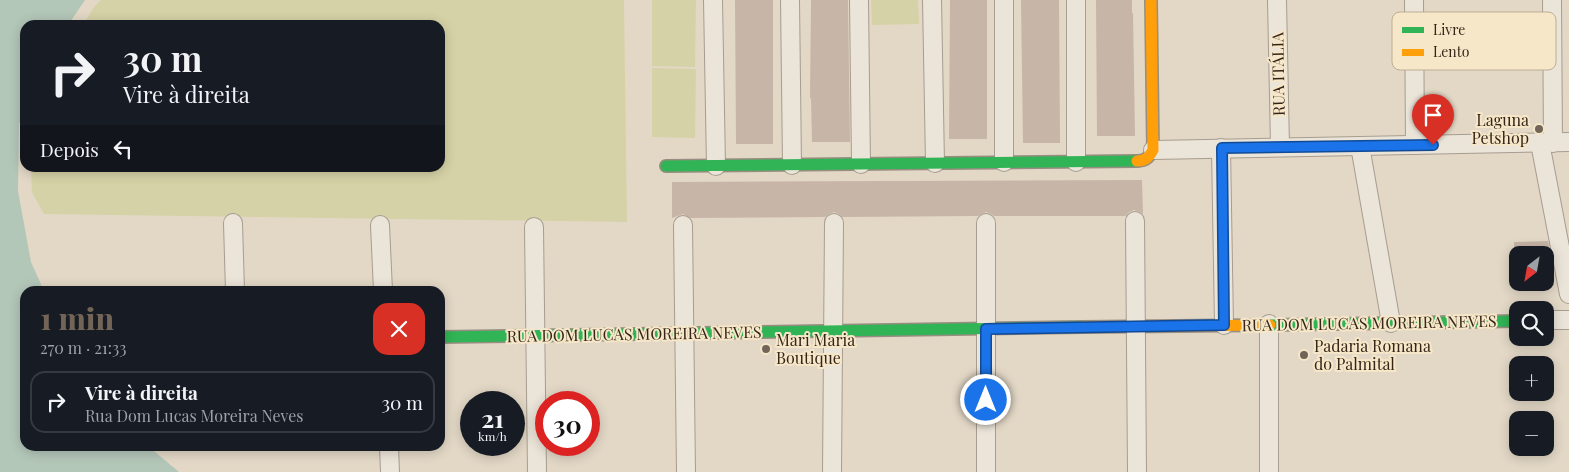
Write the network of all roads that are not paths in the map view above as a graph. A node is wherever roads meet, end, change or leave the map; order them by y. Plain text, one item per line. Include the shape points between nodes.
1 (713, 0) edge
2 (790, 0) edge
3 (858, 0) edge
4 (932, 0) edge
5 (1004, 0) edge
6 (1076, 0) edge
7 (1151, 0) edge
8 (1277, 0) edge
9 (1414, 70) edge
10 (1553, 70) edge
11 (1554, 142) edge
12 (1415, 145) junction
13 (1360, 146) junction
14 (1280, 147) junction
15 (1222, 148) junction
16 (1153, 150) junction
17 (1004, 162) junction
18 (1076, 162) junction
19 (935, 163) junction
20 (861, 164) junction
21 (792, 165) junction
22 (666, 166) dead end
23 (716, 166) junction
24 (1135, 221) dead end
25 (233, 223) dead end
26 (986, 223) dead end
27 (834, 224) dead end
28 (380, 225) dead end
29 (682, 225) dead end
30 (534, 227) dead end
31 (235, 286) edge
32 (383, 286) edge
33 (1569, 294) edge
34 (1554, 320) edge
35 (1569, 320) edge
36 (1509, 321) edge
37 (1391, 323) junction
38 (1270, 324) junction
39 (1224, 325) junction
40 (1136, 326) junction
41 (986, 329) junction
42 (833, 331) junction
43 (684, 333) junction
44 (535, 335) junction
45 (445, 337) edge
46 (389, 451) edge
47 (390, 472) edge
48 (537, 472) edge
49 (686, 472) edge
50 (832, 472) edge
51 (986, 472) edge
52 (1137, 472) edge
53 (1269, 472) edge

1 - 23 street
2 - 21 street
3 - 20 street
4 - 19 street
5 - 17 street
6 - 18 street
7 - 16 street
8 - 14 street, RUA ITÁLIA
9 - 12 street
10 - 11 street
11 - 12 street
11 - 33 street
12 - 13 street
13 - 14 street
13 - 37 street
14 - 15 street
15 - 16 street
15 - 39 street
16 - 18 street via 1143,161
17 - 18 street
17 - 19 street
19 - 20 street
20 - 21 street
21 - 23 street
22 - 23 street
24 - 40 street
25 - 31 street
26 - 41 street
27 - 42 street
28 - 32 street
29 - 43 street
30 - 44 street
34 - 35 street
36 - 37 street, RUA DOM LUCAS MOREIRA NEVES
37 - 38 street, RUA DOM LUCAS MOREIRA NEVES
38 - 39 street, RUA DOM LUCAS MOREIRA NEVES
38 - 53 street
39 - 40 street, RUA DOM LUCAS MOREIRA NEVES
40 - 41 street, RUA DOM LUCAS MOREIRA NEVES
40 - 52 street
41 - 42 street, RUA DOM LUCAS MOREIRA NEVES
41 - 51 street
42 - 43 street, RUA DOM LUCAS MOREIRA NEVES
42 - 50 street
43 - 44 street, RUA DOM LUCAS MOREIRA NEVES
43 - 49 street
44 - 45 street, RUA DOM LUCAS MOREIRA NEVES
44 - 48 street
46 - 47 street

